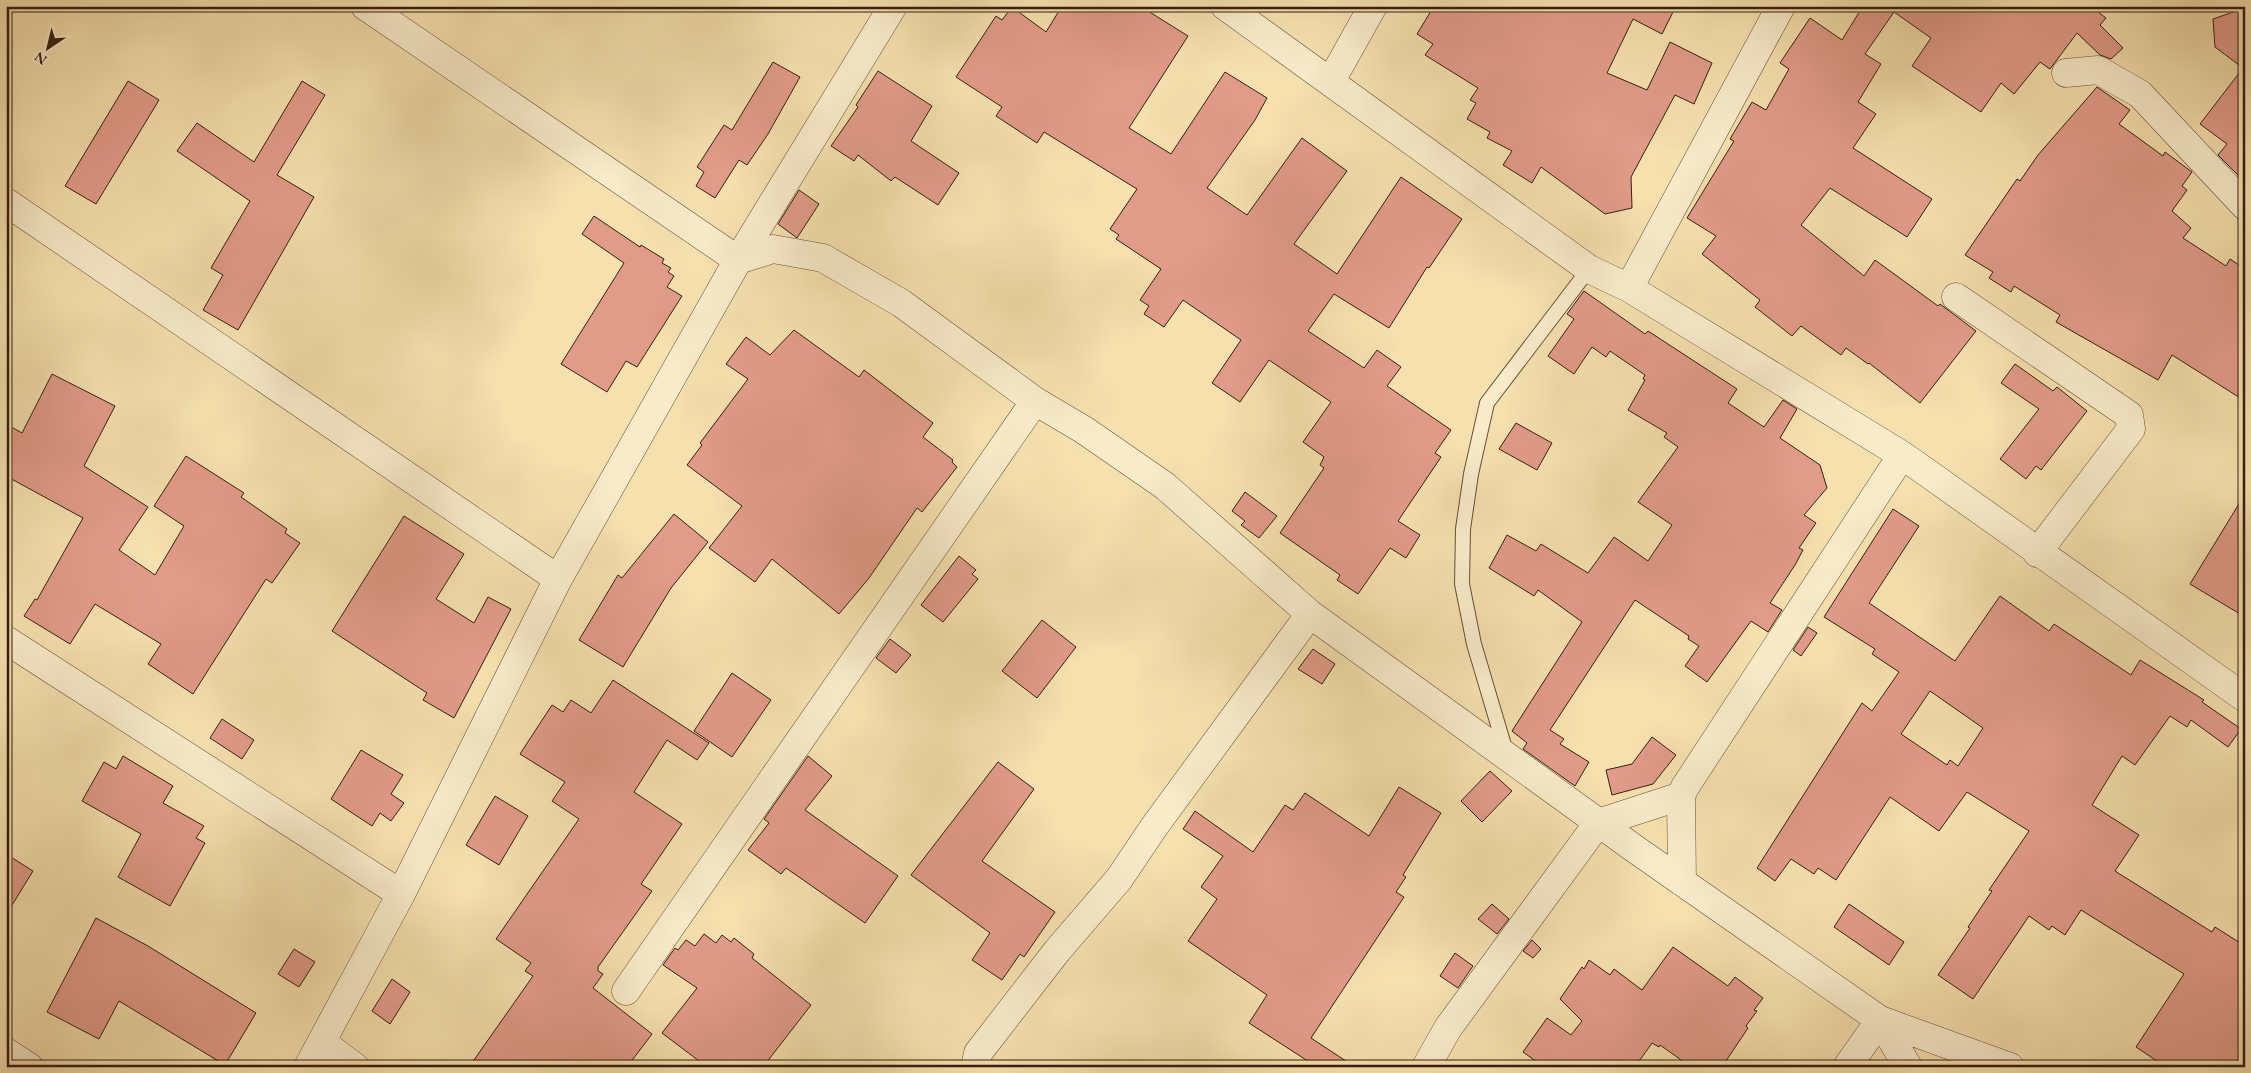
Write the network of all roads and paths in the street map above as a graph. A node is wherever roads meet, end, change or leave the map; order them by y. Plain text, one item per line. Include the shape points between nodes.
1 (365, 6) edge
2 (892, 6) edge
3 (1226, 6) edge
4 (1373, 6) edge
5 (1781, 6) edge
6 (2066, 73) dead end
7 (1331, 81) junction
8 (6, 202) edge
9 (2245, 206) edge
10 (738, 260) junction
11 (1589, 269) junction
12 (1629, 288) junction
13 (1956, 297) dead end
14 (1035, 401) junction
15 (1902, 455) junction
16 (2037, 552) junction
17 (558, 579) junction
18 (1310, 614) junction
19 (6, 640) edge
20 (2245, 698) edge
21 (1507, 756) junction
22 (1681, 796) junction
23 (1598, 823) junction
24 (1682, 882) junction
25 (401, 894) junction
26 (626, 991) dead end
27 (1880, 1020) junction
28 (323, 1043) junction
29 (6, 1052) edge
30 (29, 1067) edge
31 (308, 1067) edge
32 (355, 1067) edge
33 (974, 1067) edge
34 (1426, 1067) edge
35 (1847, 1067) edge
36 (1908, 1067) edge
37 (2010, 1067) edge

1 - 10 street
2 - 10 street
3 - 7 street
4 - 7 street
5 - 12 street
6 - 9 street via 2098,70 2140,94
7 - 11 street
8 - 17 street
10 - 14 street via 773,249 822,258 901,304
10 - 17 street
11 - 12 street
11 - 21 lane via 1486,402 1472,474 1463,528 1462,584 1474,644
12 - 15 street
13 - 16 street via 2129,415 2131,429
14 - 18 street via 1084,430 1165,486
14 - 26 street
15 - 16 street
15 - 22 street
16 - 20 street
17 - 25 street
18 - 21 street
18 - 33 street via 1119,879 978,1053
19 - 25 street
21 - 23 street
22 - 23 street
22 - 24 street
23 - 24 street
23 - 34 street via 1448,1028
24 - 27 street
25 - 28 street
27 - 35 street
27 - 36 street
27 - 37 street
28 - 31 street
28 - 32 street
29 - 30 street

